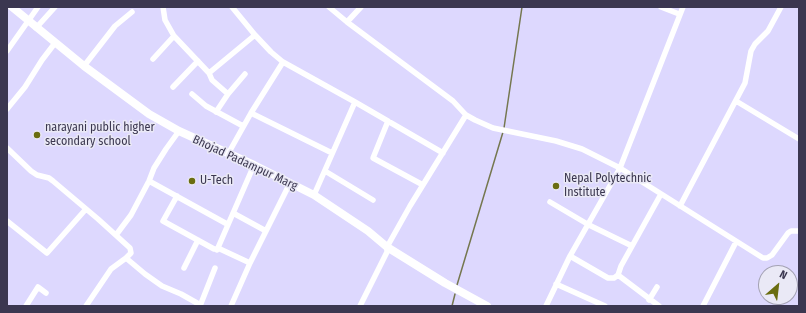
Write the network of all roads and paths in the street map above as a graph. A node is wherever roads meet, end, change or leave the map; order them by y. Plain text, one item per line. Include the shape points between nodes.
1 (12, 7) edge
2 (38, 7) edge
3 (55, 7) edge
4 (163, 7) edge
5 (232, 7) edge
6 (329, 7) edge
7 (361, 7) edge
8 (661, 7) edge
9 (682, 7) edge
10 (781, 7) edge
11 (132, 12) dead end
12 (679, 14) junction
13 (28, 21) junction
14 (347, 22) junction
15 (36, 28) junction
16 (255, 35) junction
17 (174, 36) junction
18 (55, 43) junction
19 (7, 51) edge
20 (153, 59) dead end
21 (198, 61) junction
22 (283, 62) junction
23 (84, 66) junction
24 (209, 73) junction
25 (245, 74) dead end
26 (173, 87) dead end
27 (192, 94) dead end
28 (228, 94) junction
29 (736, 101) junction
30 (355, 102) junction
31 (7, 109) edge
32 (216, 112) junction
33 (251, 113) junction
34 (466, 115) junction
35 (388, 121) junction
36 (243, 126) junction
37 (179, 131) junction
38 (799, 139) edge
39 (7, 148) edge
40 (332, 153) junction
41 (228, 154) junction
42 (443, 154) junction
43 (254, 165) junction
44 (620, 168) junction
45 (325, 171) junction
46 (149, 181) junction
47 (290, 183) junction
48 (423, 185) junction
49 (661, 194) junction
50 (177, 196) junction
51 (314, 196) junction
52 (373, 200) dead end
53 (550, 202) dead end
54 (680, 206) junction
55 (86, 209) junction
56 (233, 213) junction
57 (7, 221) edge
58 (227, 224) junction
59 (589, 225) junction
60 (266, 231) junction
61 (799, 231) edge
62 (116, 235) junction
63 (198, 240) junction
64 (736, 242) junction
65 (632, 246) junction
66 (387, 247) junction
67 (217, 250) junction
68 (570, 256) junction
69 (126, 258) junction
70 (250, 263) junction
71 (184, 268) dead end
72 (215, 268) dead end
73 (618, 275) junction
74 (556, 284) junction
75 (657, 287) dead end
76 (46, 293) dead end
77 (649, 300) junction
78 (26, 306) edge
79 (86, 306) edge
80 (231, 306) edge
81 (360, 306) edge
82 (487, 306) edge
83 (547, 306) edge
84 (605, 306) edge
85 (659, 306) edge
86 (703, 306) edge

1 - 13 street, Bhojad Padampur Marg
2 - 13 street
3 - 15 street
4 - 17 street via 165,20
5 - 16 street
6 - 14 street
7 - 14 street
8 - 12 street
9 - 12 street
10 - 29 street via 768,31 751,51 745,83
11 - 23 street via 115,26
12 - 44 street
13 - 15 street, Bhojad Padampur Marg
13 - 19 street
14 - 34 street via 449,97
15 - 18 street, Bhojad Padampur Marg
16 - 22 street
16 - 24 street
17 - 20 street
17 - 21 street
18 - 23 street, Bhojad Padampur Marg
18 - 31 street
21 - 24 street
21 - 26 street
22 - 30 street
22 - 33 street
23 - 37 street, Bhojad Padampur Marg via 137,106
24 - 28 street via 212,80
25 - 28 street
27 - 32 street
28 - 32 street
29 - 38 street
29 - 54 street
30 - 35 street
30 - 40 street
32 - 36 street
33 - 36 street
33 - 40 street
34 - 42 street
34 - 44 street via 492,128 582,149
35 - 42 street
35 - 48 street via 373,158
36 - 41 street
37 - 41 street, Bhojad Padampur Marg
37 - 46 street via 154,168
39 - 55 street via 31,172 53,181
40 - 45 street
41 - 43 street, Bhojad Padampur Marg
42 - 48 street
43 - 47 street, Bhojad Padampur Marg
43 - 56 street
44 - 49 street
44 - 59 street
45 - 51 street
45 - 52 street
46 - 50 street
46 - 62 street
47 - 51 street, Bhojad Padampur Marg
47 - 60 street
48 - 66 street
49 - 54 street
49 - 65 street
50 - 58 street
50 - 63 street via 163,221
51 - 66 street, Bhojad Padampur Marg via 368,231
53 - 59 street
54 - 64 street
55 - 57 street via 47,253
55 - 62 street
56 - 58 street
56 - 60 street
58 - 67 street
59 - 65 street
59 - 68 street
60 - 70 street
61 - 64 street via 788,233 767,258
62 - 69 street via 130,248 131,252
63 - 67 street
63 - 71 street
64 - 86 street
65 - 73 street
66 - 81 street via 387,252
66 - 82 street, Bhojad Padampur Marg
67 - 70 street via 220,249
68 - 73 street via 608,278
68 - 74 street
69 - 72 street via 158,284 200,306
69 - 79 street via 111,269
70 - 80 street
73 - 77 street
74 - 83 street
74 - 84 street
75 - 77 street
76 - 78 street via 38,287
77 - 85 street

